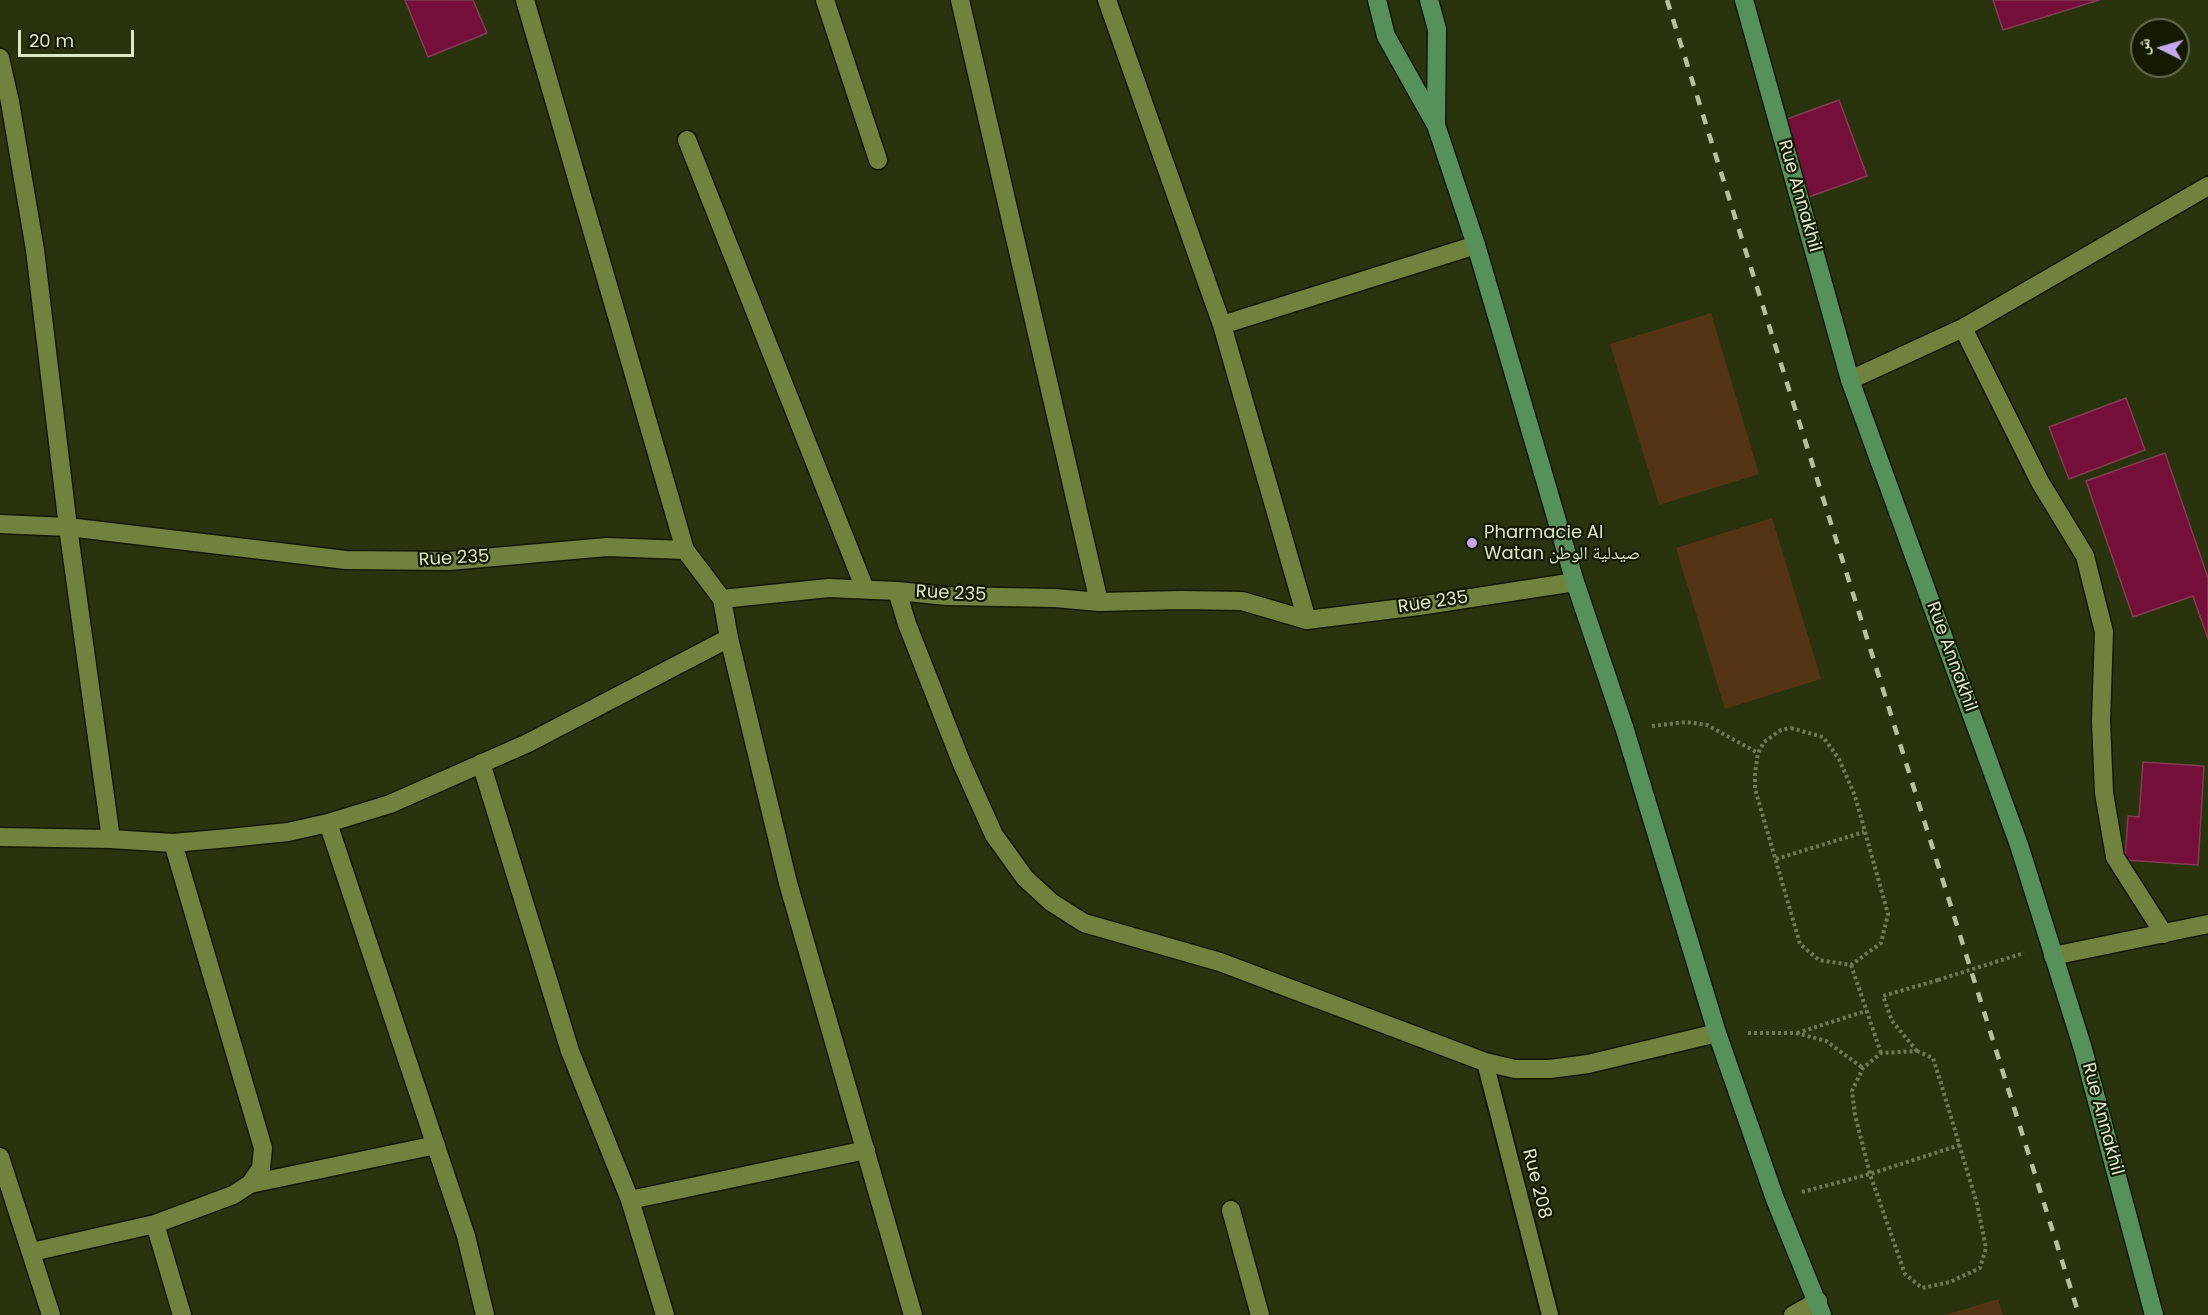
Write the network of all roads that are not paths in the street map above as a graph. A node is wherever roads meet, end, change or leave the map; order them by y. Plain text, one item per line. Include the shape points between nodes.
1 (525, 0) edge
2 (960, 0) edge
3 (1107, 0) edge
4 (1377, 0) edge
5 (1429, 0) edge
6 (1744, 0) edge
7 (829, 1) edge
8 (0, 58) edge
9 (1436, 125) junction
10 (687, 140) dead end
11 (878, 160) dead end
12 (2208, 186) edge
13 (1476, 245) junction
14 (1222, 325) junction
15 (1963, 328) junction
16 (1850, 380) junction
17 (0, 524) edge
18 (68, 527) junction
19 (685, 550) junction
20 (1575, 582) junction
21 (865, 590) junction
22 (897, 591) junction
23 (722, 599) junction
24 (1099, 603) junction
25 (1307, 620) junction
26 (729, 638) junction
27 (481, 763) junction
28 (328, 823) junction
29 (0, 837) edge
30 (111, 839) junction
31 (173, 843) junction
32 (2208, 924) edge
33 (2164, 934) junction
34 (2053, 956) junction
35 (1717, 1033) junction
36 (1485, 1062) junction
37 (436, 1145) junction
38 (866, 1150) junction
39 (0, 1156) edge
40 (250, 1184) junction
41 (630, 1200) junction
42 (1231, 1210) dead end
43 (155, 1224) junction
44 (32, 1252) junction
45 (1820, 1308) edge
46 (51, 1315) edge
47 (182, 1315) edge
48 (485, 1315) edge
49 (665, 1315) edge
50 (913, 1315) edge
51 (1260, 1315) edge
52 (1550, 1315) edge
53 (1793, 1315) edge
54 (2154, 1315) edge

1 - 19 street
2 - 24 street
3 - 14 street
4 - 9 main road via 1386,36
5 - 9 main road via 1437,29
6 - 16 main road, Rue Annakhil
7 - 11 street
8 - 18 street via 35,250
9 - 13 main road
10 - 21 street
12 - 15 street
13 - 14 street
13 - 20 main road
14 - 25 street
15 - 16 street
15 - 33 street via 2040,482 2085,556 2104,632 2103,773 2115,857
16 - 34 main road, Rue Annakhil via 2015,834
17 - 18 street, Rue 235
18 - 19 street, Rue 235 via 346,561 449,561 607,547
18 - 30 street
19 - 23 street
20 - 25 street, Rue 235
20 - 35 main road via 1625,730
21 - 22 street, Rue 235
21 - 23 street, Rue 235 via 829,588
22 - 24 street, Rue 235
22 - 36 street via 962,764 994,835 1025,878 1051,902 1084,923 1220,962
23 - 26 street
24 - 25 street, Rue 235 via 1242,601
26 - 27 street
26 - 38 street via 788,883
27 - 28 street via 390,804
27 - 41 street via 570,1051
28 - 31 street via 288,832
28 - 37 street
29 - 30 street
30 - 31 street
31 - 40 street via 263,1148 261,1168
32 - 33 street
33 - 34 street
34 - 54 main road, Rue Annakhil via 2084,1049
35 - 36 street via 1588,1064 1550,1069 1515,1069
35 - 45 main road via 1775,1199
36 - 52 lane, Rue 208
37 - 40 street
37 - 48 street via 466,1236
38 - 41 street
38 - 50 street
39 - 44 street
40 - 43 street via 233,1195
41 - 49 street
42 - 51 street
43 - 44 street
43 - 47 street
44 - 46 street
45 - 53 street

